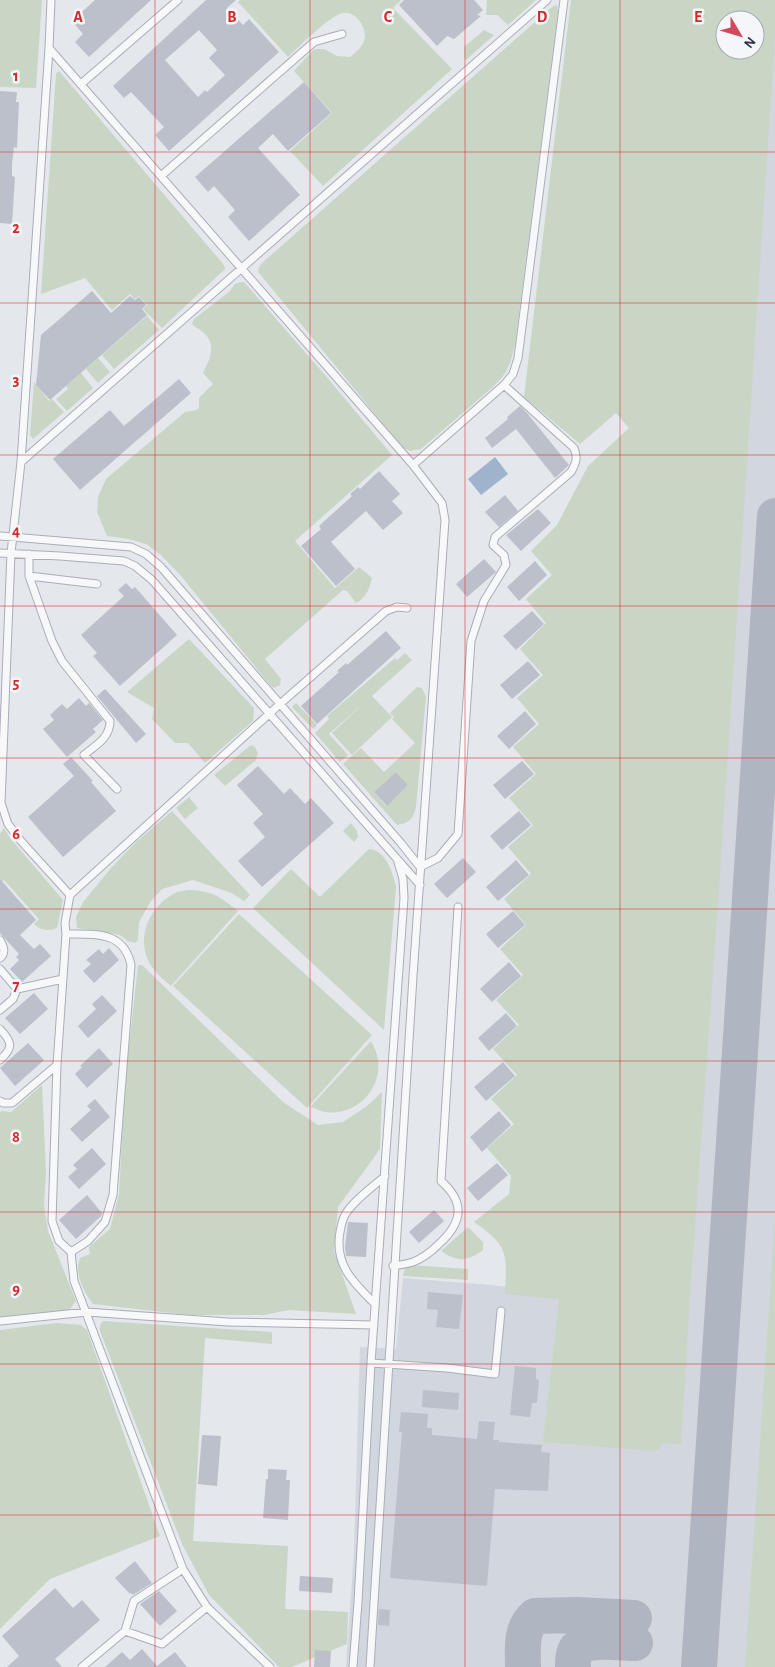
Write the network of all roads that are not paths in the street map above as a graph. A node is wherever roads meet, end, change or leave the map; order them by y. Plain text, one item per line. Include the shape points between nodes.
1 (51, 0) edge
2 (178, 0) edge
3 (547, 0) edge
4 (564, 0) edge
5 (342, 34) dead end
6 (50, 48) junction
7 (81, 84) junction
8 (161, 176) junction
9 (242, 268) junction
10 (504, 385) junction
11 (21, 462) junction
12 (413, 465) junction
13 (0, 536) edge
14 (14, 537) junction
15 (0, 553) edge
16 (11, 554) junction
17 (29, 554) junction
18 (28, 576) junction
19 (97, 584) dead end
20 (407, 608) dead end
21 (280, 704) junction
22 (269, 715) junction
23 (118, 789) dead end
24 (1, 804) edge
25 (400, 842) junction
26 (390, 852) junction
27 (398, 862) junction
28 (420, 867) junction
29 (420, 885) junction
30 (70, 895) junction
31 (458, 907) dead end
32 (66, 934) junction
33 (0, 940) edge
34 (0, 958) edge
35 (0, 969) edge
36 (63, 979) junction
37 (17, 989) junction
38 (0, 1010) edge
39 (0, 1029) edge
40 (0, 1060) edge
41 (57, 1065) junction
42 (0, 1101) edge
43 (385, 1176) junction
44 (71, 1252) junction
45 (394, 1266) junction
46 (375, 1304) junction
47 (500, 1311) dead end
48 (87, 1312) junction
49 (0, 1321) edge
50 (374, 1325) junction
51 (371, 1363) junction
52 (388, 1364) junction
53 (183, 1568) junction
54 (207, 1606) junction
55 (125, 1631) junction
56 (82, 1667) edge
57 (270, 1667) edge
58 (353, 1667) edge
59 (370, 1667) edge

1 - 6 lane
2 - 7 lane
3 - 9 lane
4 - 10 lane via 518,358
5 - 8 lane via 314,42
6 - 7 lane
6 - 11 lane
7 - 8 lane
8 - 9 lane
9 - 11 lane
9 - 12 lane
10 - 12 lane
10 - 28 lane via 574,448 576,464 571,472 495,537 493,545 504,555 506,565 484,601 471,641 458,834 438,858
11 - 14 lane
12 - 28 lane via 442,503 445,520
13 - 14 lane
14 - 16 lane
14 - 21 lane via 131,547 146,554 161,567
15 - 16 lane
16 - 17 lane
16 - 24 lane
17 - 18 lane
17 - 22 lane via 124,561 135,566 152,580
18 - 19 lane
18 - 23 lane via 62,661 110,721 107,736 84,755
20 - 21 lane via 386,611
21 - 22 lane
21 - 25 lane
22 - 26 lane
22 - 30 lane
24 - 30 lane via 8,824
25 - 26 lane
25 - 28 lane
26 - 27 lane
27 - 29 lane
27 - 43 lane via 404,898
28 - 29 lane
29 - 45 lane
30 - 32 lane
31 - 45 lane via 441,1181 452,1191 459,1205 458,1217 445,1239 426,1256
32 - 36 lane
32 - 44 lane via 94,934 116,940 129,954 131,965 113,1195 105,1222 88,1241
33 - 34 lane via 4,948
35 - 37 lane
36 - 37 lane
36 - 41 lane
37 - 38 lane via 13,998
39 - 40 lane via 9,1039 10,1046
41 - 42 lane via 12,1103
41 - 44 lane via 52,1220 59,1241
43 - 46 lane
43 - 46 lane via 344,1216 339,1239 342,1265
44 - 48 lane via 74,1280
45 - 52 lane
46 - 50 lane
47 - 52 lane via 495,1374
48 - 49 lane
48 - 50 lane via 228,1322
48 - 53 lane
50 - 51 lane
51 - 52 lane
51 - 58 lane
52 - 59 lane
53 - 54 lane
53 - 55 lane via 134,1601
54 - 55 lane via 162,1644
54 - 57 lane
55 - 56 lane

